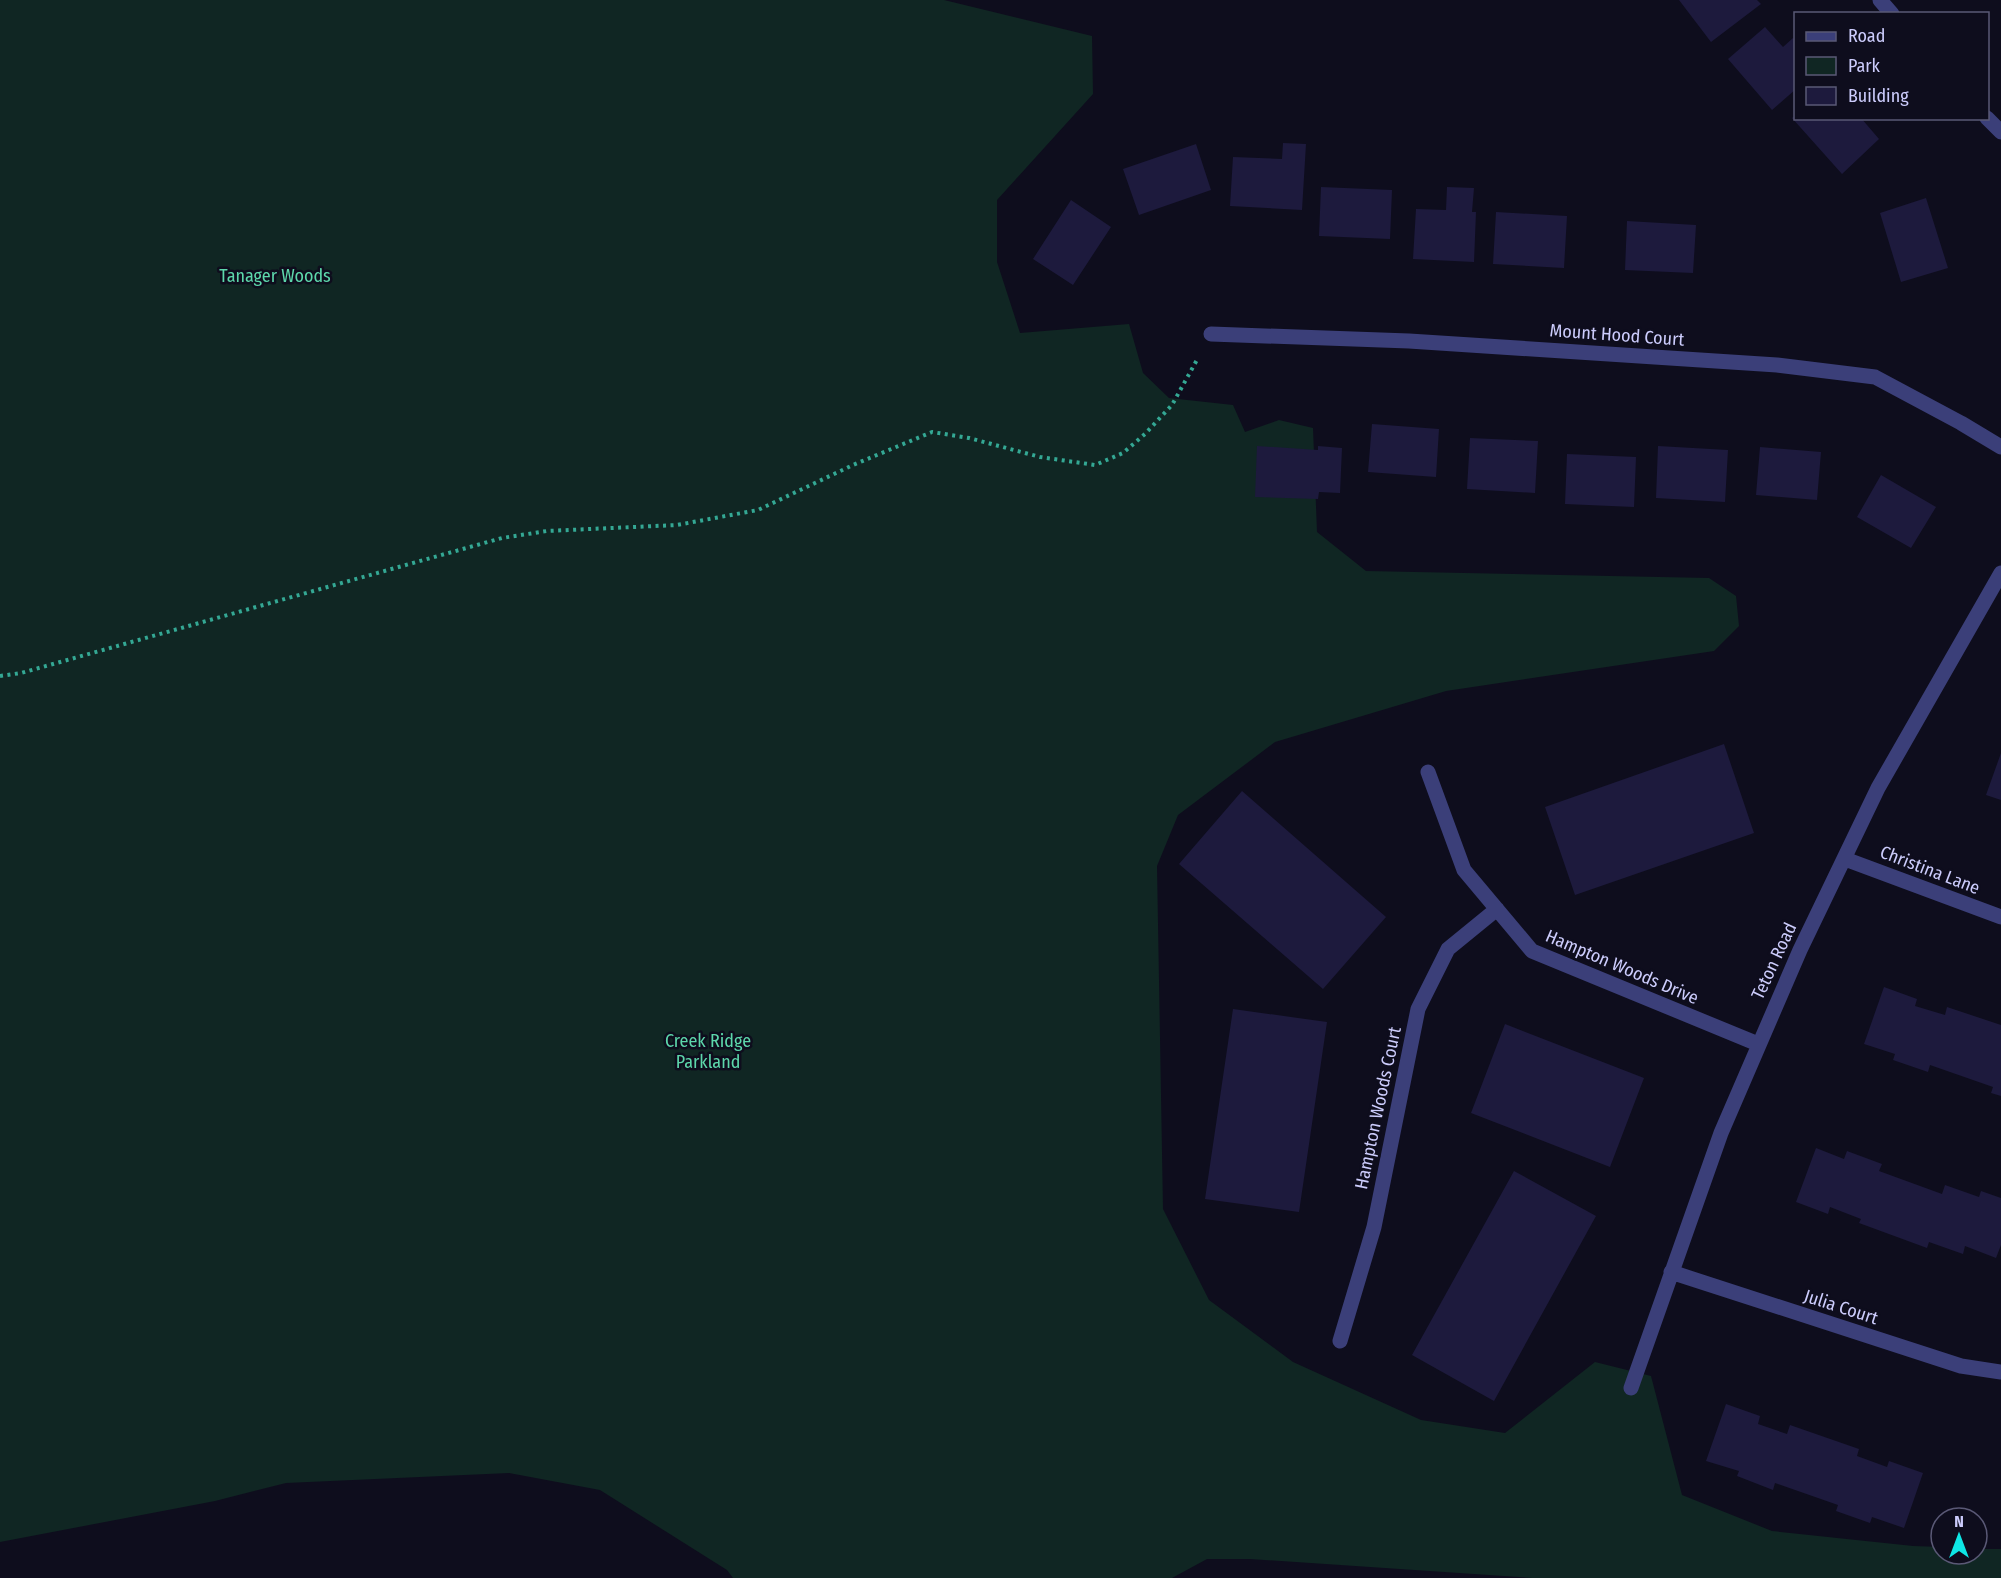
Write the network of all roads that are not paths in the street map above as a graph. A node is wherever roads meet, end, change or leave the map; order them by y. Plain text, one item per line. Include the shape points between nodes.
1 (1881, 0) edge
2 (1890, 12) edge
3 (1989, 120) edge
4 (2001, 132) edge
5 (1211, 333) road end
6 (2001, 447) edge
7 (2001, 573) edge
8 (1428, 772) dead end
9 (1845, 859) junction
10 (1497, 909) junction
11 (2001, 917) edge
12 (1758, 1044) junction
13 (1671, 1272) junction
14 (1340, 1341) dead end
15 (2001, 1372) edge
16 (1631, 1388) dead end

1 - 2 street
3 - 4 street
5 - 6 street, Mount Hood Court via 1777,365 1875,377
7 - 9 street, Teton Road via 1878,788
8 - 10 street, Hampton Woods Drive via 1464,870
9 - 11 street, Christina Lane
9 - 12 street, Teton Road
10 - 12 street, Hampton Woods Drive via 1532,951
10 - 14 street, Hampton Woods Court via 1448,949 1418,1009 1374,1227
12 - 13 street, Teton Road
13 - 15 street, Julia Court via 1961,1366
13 - 16 street, Teton Road

